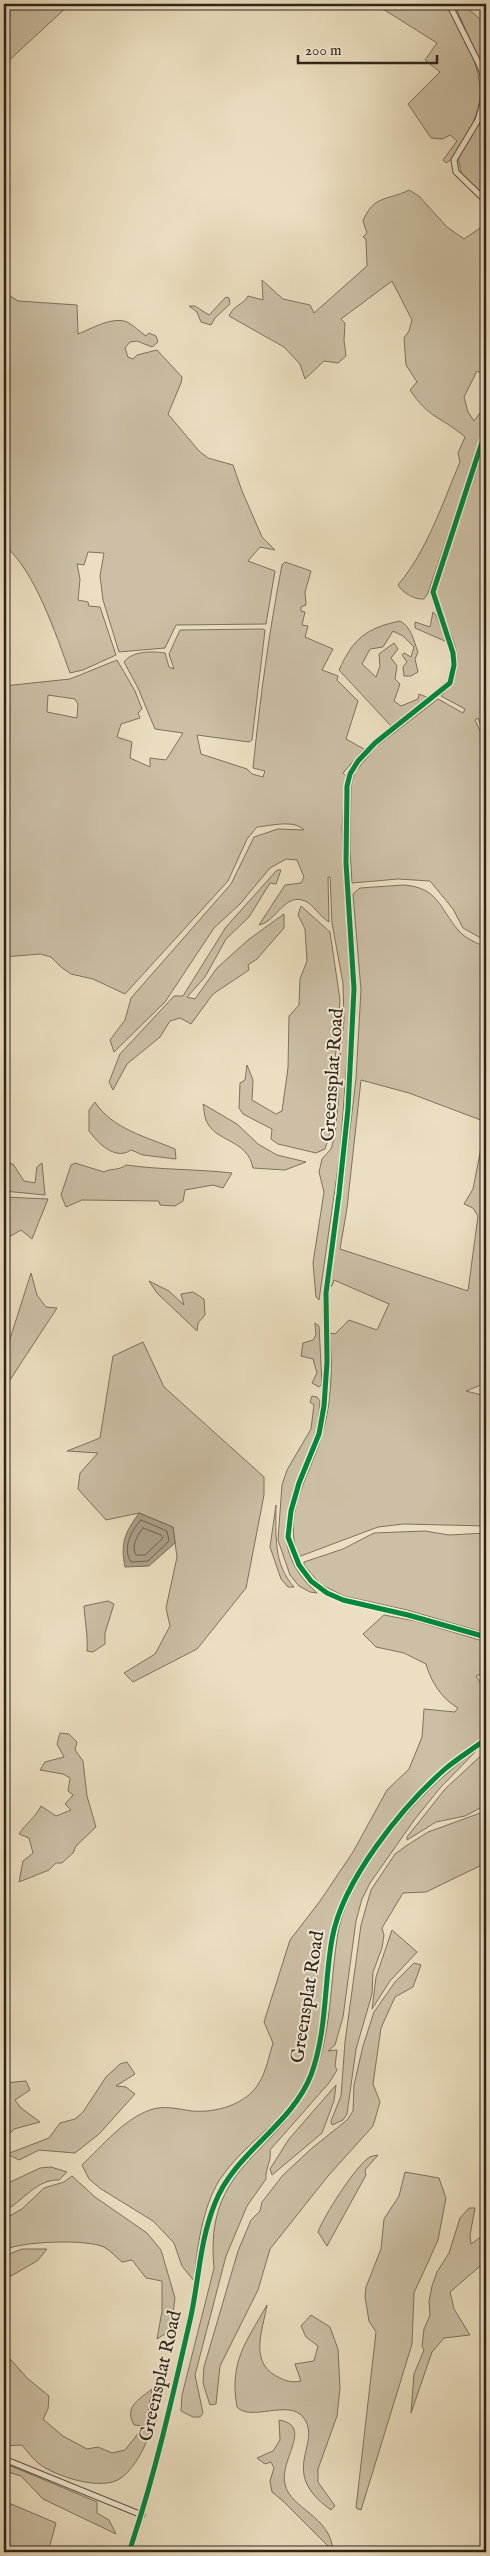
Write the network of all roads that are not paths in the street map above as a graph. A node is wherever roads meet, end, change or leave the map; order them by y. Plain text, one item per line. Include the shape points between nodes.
1 (449, 4) edge
2 (486, 84) edge
3 (486, 201) edge
4 (486, 430) edge
5 (486, 1637) edge
6 (486, 1739) edge
7 (4, 2459) edge
8 (142, 2515) junction
9 (129, 2552) edge

1 - 2 street
2 - 3 street via 478,120 454,160 456,172
4 - 5 street, Greensplat Road via 433,592 453,653 450,683 375,743 358,761 347,786 346,863 354,989 348,1109 326,1293 324,1406 319,1434 291,1511 288,1536 299,1565 326,1593
6 - 8 street, Greensplat Road via 444,1771 411,1805 354,1878 343,1900 332,1940 318,2048 310,2078 288,2111 226,2180 214,2204 202,2245 195,2296 177,2376
7 - 8 street
8 - 9 street, Greensplat Road

